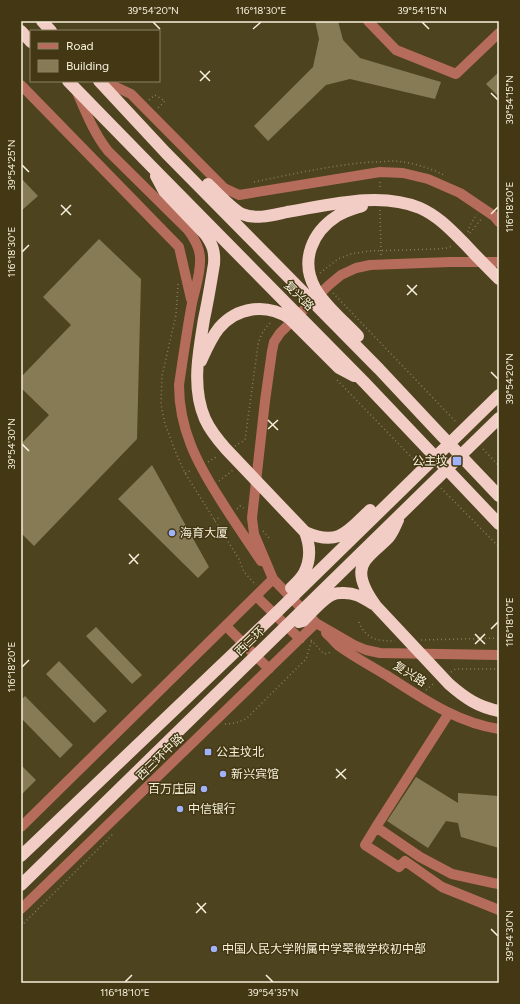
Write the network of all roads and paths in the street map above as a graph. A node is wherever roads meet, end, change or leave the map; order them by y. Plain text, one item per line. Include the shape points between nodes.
1 (42, 21) edge
2 (368, 21) edge
3 (50, 30) edge
4 (21, 31) edge
5 (499, 33) edge
6 (30, 41) edge
7 (99, 82) edge
8 (105, 82) edge
9 (21, 85) edge
10 (72, 85) edge
11 (164, 101) dead end
12 (143, 106) junction
13 (166, 153) junction
14 (151, 166) junction
15 (323, 168) dead end
16 (250, 183) dead end
17 (380, 185) dead end
18 (379, 200) junction
19 (481, 208) junction
20 (499, 222) edge
21 (468, 232) dead end
22 (457, 244) dead end
23 (381, 250) junction
24 (499, 262) edge
25 (320, 273) dead end
26 (499, 279) edge
27 (178, 282) dead end
28 (331, 292) dead end
29 (192, 302) junction
30 (271, 321) dead end
31 (198, 368) junction
32 (379, 369) junction
33 (335, 377) dead end
34 (364, 382) junction
35 (498, 394) edge
36 (448, 413) dead end
37 (499, 418) edge
38 (247, 422) dead end
39 (419, 465) dead end
40 (440, 487) dead end
41 (198, 494) dead end
42 (499, 496) edge
43 (389, 503) junction
44 (402, 512) junction
45 (499, 524) edge
46 (305, 532) junction
47 (499, 547) edge
48 (273, 579) junction
49 (256, 596) junction
50 (376, 606) junction
51 (276, 613) junction
52 (359, 622) dead end
53 (316, 623) junction
54 (288, 624) junction
55 (226, 626) junction
56 (499, 638) edge
57 (300, 639) junction
58 (398, 640) dead end
59 (421, 640) dead end
60 (499, 655) edge
61 (270, 669) junction
62 (499, 711) edge
63 (449, 713) junction
64 (211, 725) junction
65 (499, 729) edge
66 (21, 827) edge
67 (376, 827) junction
68 (114, 833) dead end
69 (21, 856) edge
70 (499, 884) edge
71 (21, 885) edge
72 (21, 909) edge
73 (499, 910) edge
74 (21, 926) edge

1 - 3 highway
2 - 5 street via 396,50 456,74
4 - 6 highway
7 - 13 highway, 复兴路
8 - 12 street via 131,94
9 - 29 street, 复兴路 via 179,247
10 - 14 highway, 复兴路
10 - 29 street, 复兴路 via 99,140 194,239 198,248 200,268
11 - 12 path via 155,95
12 - 19 street via 224,188 239,195 380,172 403,172 428,179 460,193
13 - 18 highway via 191,168 237,211 248,216 270,215 354,201
13 - 32 highway, 复兴路
14 - 31 highway via 164,191 206,234 213,250 214,264 198,353
14 - 34 highway, 复兴路
15 - 16 path
17 - 18 path
18 - 23 path
18 - 26 highway via 400,202 432,215 445,224
18 - 32 highway via 348,210 327,223 315,239 308,267 316,289 366,344
19 - 20 street
19 - 21 path
22 - 23 path via 437,249
23 - 25 path via 344,256
24 - 48 street via 370,265 356,268 341,275 329,285 280,333 274,342 270,360 252,518 254,534
27 - 41 path via 176,315 162,376 161,404 165,424 176,453
28 - 36 path
29 - 48 street, 复兴路 via 179,385 179,398 189,441 200,466 229,514
30 - 38 path via 260,336
31 - 34 highway via 218,329 243,311 257,308 281,313 289,318 339,368
31 - 46 highway via 202,409 214,434
32 - 42 highway, 复兴路
33 - 39 path
34 - 45 highway, 复兴路
35 - 43 highway, 西三环
37 - 44 highway, 西三环
40 - 47 path
43 - 46 highway via 375,505 339,536 316,537
43 - 51 highway, 西三环
44 - 50 highway via 390,536 364,561 362,568 363,583
44 - 54 highway, 西三环
46 - 51 highway via 309,543 309,555 304,573 279,600
48 - 49 street
48 - 53 street, 复兴路
49 - 55 street
49 - 57 street
50 - 54 highway via 356,594 334,594 304,621
50 - 62 highway via 461,694 481,706
51 - 69 highway, 西三环
52 - 58 path via 365,632 374,639
53 - 57 street, 西三环中路
53 - 60 street via 366,650 380,653
53 - 63 street, 复兴路 via 338,645
53 - 64 path via 306,659 246,719 236,723
54 - 71 highway, 西三环
55 - 61 street
55 - 66 street
56 - 59 path
57 - 61 street, 西三环中路
61 - 64 street, 西三环中路
63 - 65 street, 复兴路
63 - 67 street
64 - 72 street, 西三环中路
67 - 70 street via 420,857 452,874
67 - 73 street via 365,845 399,867 405,861 442,888
68 - 74 path

